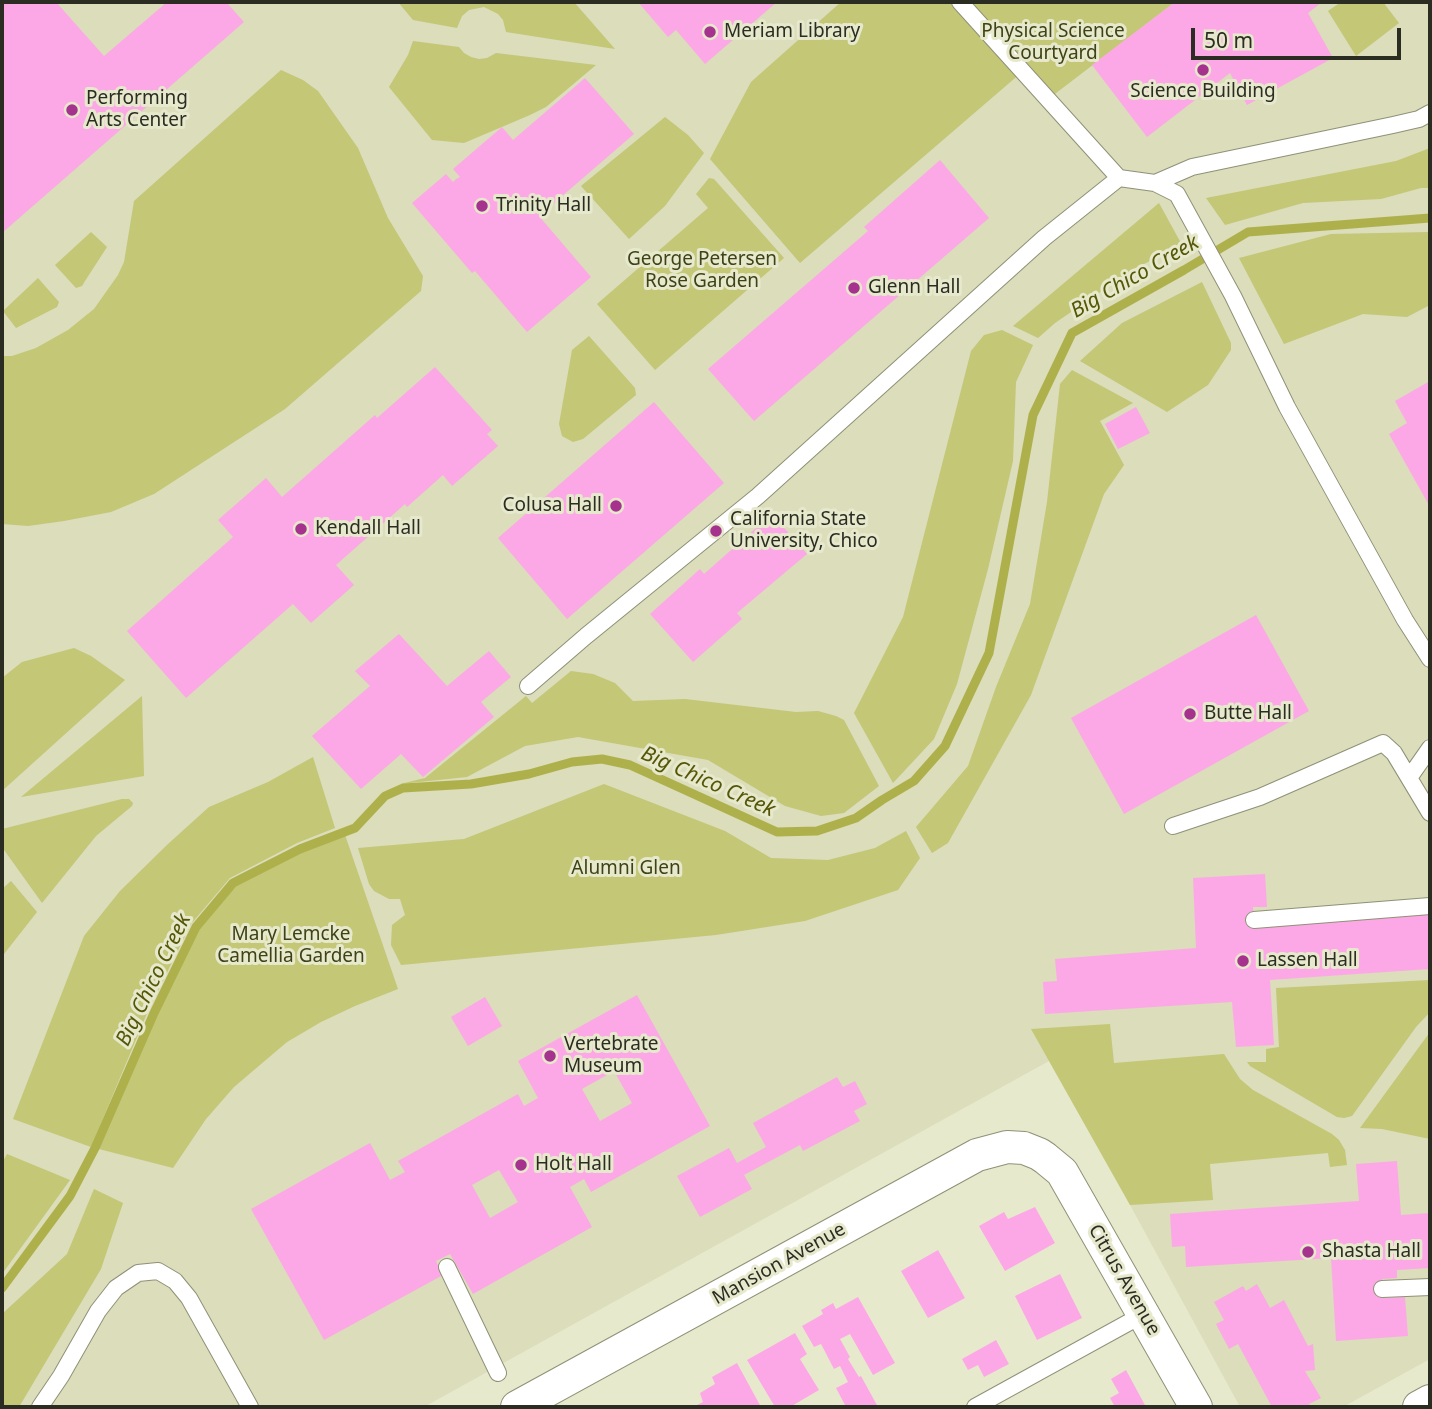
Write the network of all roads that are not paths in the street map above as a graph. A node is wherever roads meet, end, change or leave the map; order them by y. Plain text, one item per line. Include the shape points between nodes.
1 (960, 2) edge
2 (1430, 113) edge
3 (1119, 178) junction
4 (1155, 183) junction
5 (1430, 659) edge
6 (528, 686) dead end
7 (1430, 748) edge
8 (1409, 778) junction
9 (1430, 813) edge
10 (1173, 826) dead end
11 (1430, 906) edge
12 (1254, 920) dead end
13 (1045, 1158) joint
14 (447, 1267) dead end
15 (1430, 1287) edge
16 (1382, 1289) dead end
17 (1144, 1314) junction
18 (498, 1373) dead end
19 (1430, 1401) edge
20 (40, 1407) edge
21 (250, 1407) edge
22 (517, 1407) edge
23 (975, 1407) edge
24 (1196, 1407) edge
25 (1419, 1407) edge

1 - 3 lane
2 - 4 lane via 1393,125 1192,167
3 - 4 lane
3 - 6 lane via 1034,247 758,496
4 - 5 lane via 1177,194 1287,407
7 - 8 lane
8 - 9 lane
8 - 10 lane via 1383,743 1260,797
11 - 12 lane
13 - 17 street, Citrus Avenue via 1062,1172
13 - 22 street, Mansion Avenue via 1024,1148 1007,1147 977,1155
14 - 18 lane
15 - 16 lane
17 - 23 lane
17 - 24 street, Citrus Avenue
19 - 25 street
20 - 21 lane via 116,1288 138,1273 158,1271 175,1281 189,1298

